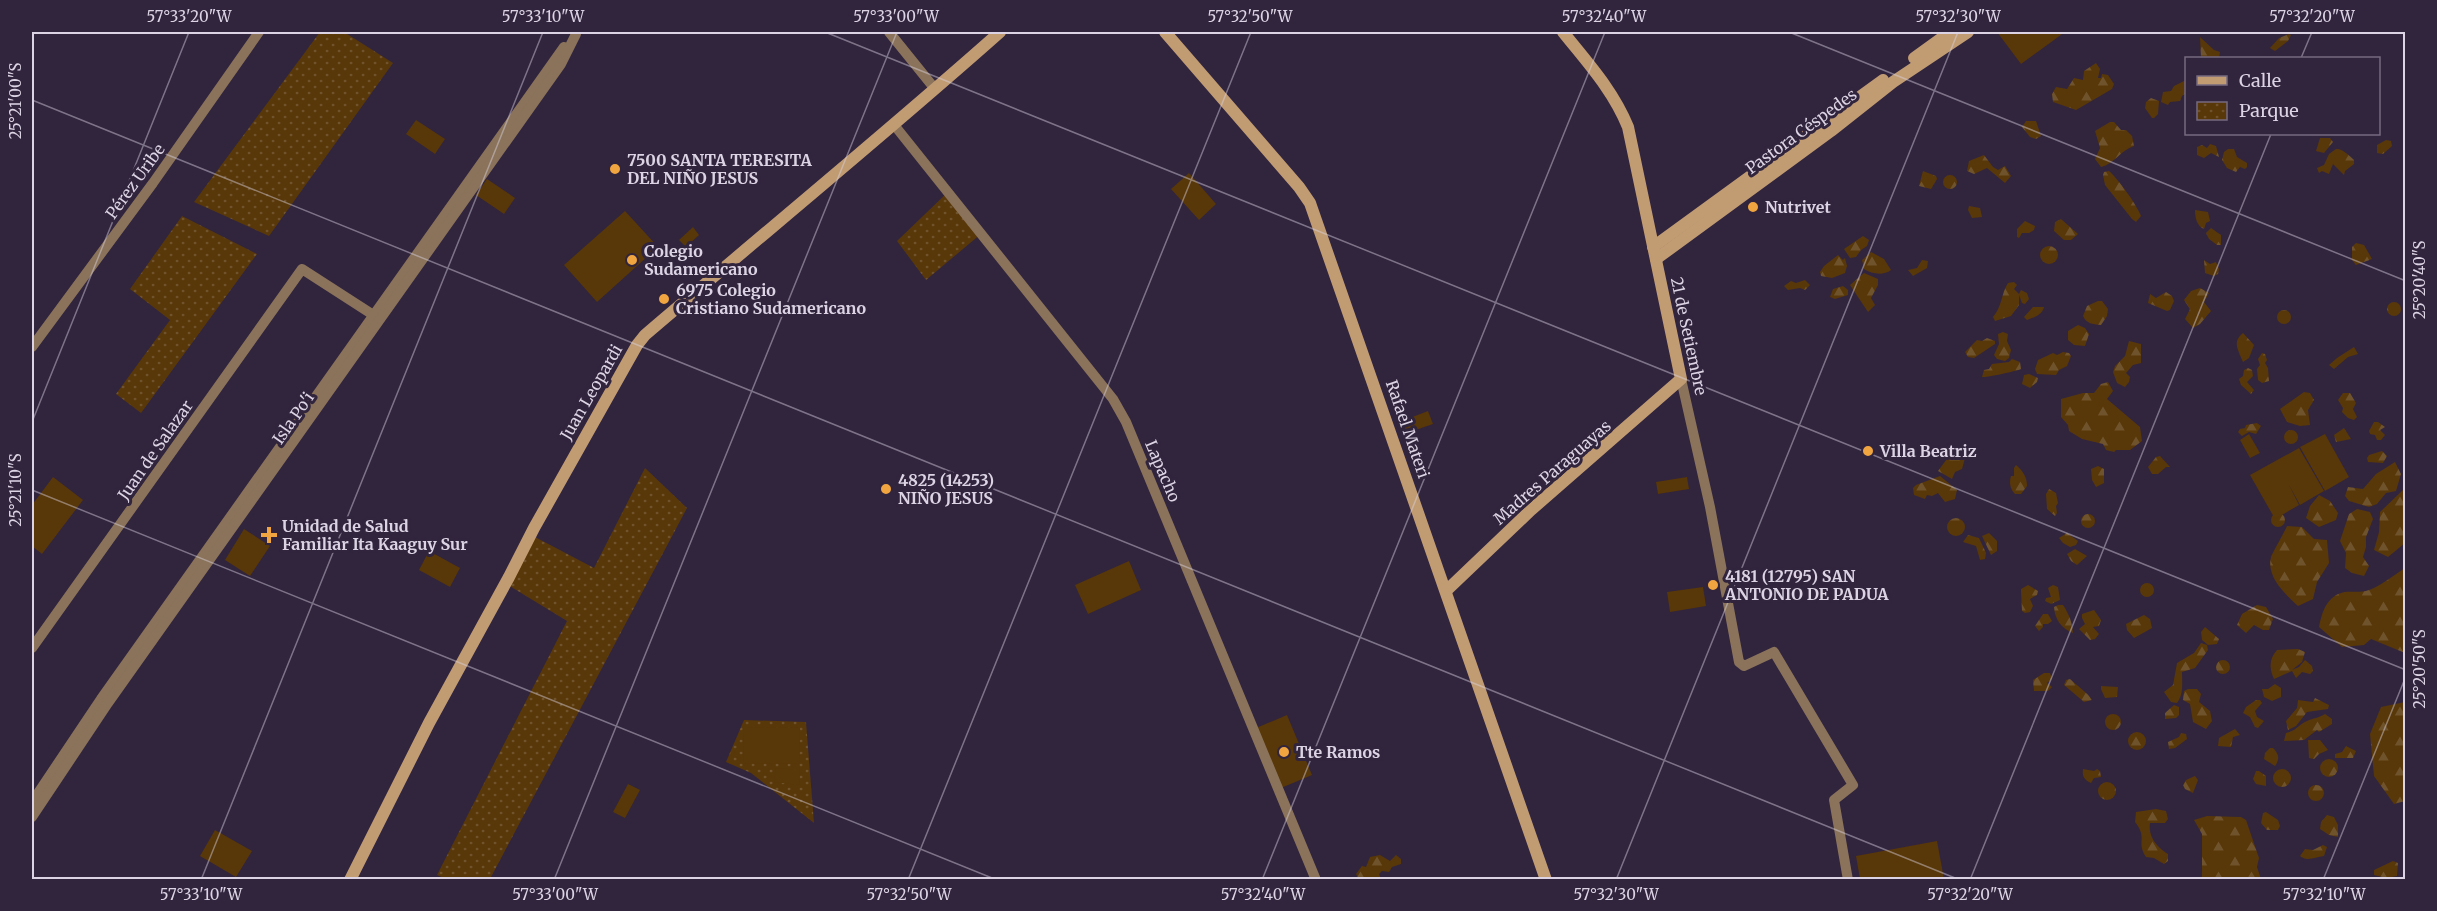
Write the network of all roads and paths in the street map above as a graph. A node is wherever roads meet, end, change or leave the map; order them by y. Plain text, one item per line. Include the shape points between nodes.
1 (259, 32) edge
2 (889, 32) edge
3 (1000, 32) edge
4 (1165, 32) edge
5 (1563, 32) edge
6 (1950, 32) edge
7 (1968, 32) edge
8 (577, 33) edge
9 (935, 89) junction
10 (895, 126) junction
11 (1750, 183) junction
12 (1654, 253) junction
13 (377, 317) junction
14 (32, 347) edge
15 (1681, 379) junction
16 (1446, 591) junction
17 (32, 648) edge
18 (32, 802) edge
19 (32, 817) edge
20 (350, 879) edge
21 (1316, 879) edge
22 (1546, 879) edge
23 (1848, 879) edge

1 - 14 street, Pérez Uribe
2 - 9 street
3 - 9 main road, Juan Leopardi
4 - 16 main road, Rafael Materi via 1310,203
5 - 12 main road, 21 de Setiembre via 1620,106 1631,140
6 - 11 main road, Pastora Céspedes
7 - 11 main road, Pastora Céspedes via 1893,82 1831,131
8 - 13 street, Isla Po'i via 561,64
9 - 10 main road, Juan Leopardi
10 - 20 main road, Juan Leopardi via 637,345 429,723
10 - 21 street, Lapacho via 1113,399 1126,422
11 - 12 main road, Pastora Céspedes
12 - 15 main road, 21 de Setiembre
13 - 17 street, Juan de Salazar via 302,268
13 - 18 street, Isla Po'i
13 - 19 street, Isla Po'i
15 - 16 main road, Madres Paraguayas via 1531,510
15 - 23 street, 21 de Setiembre via 1741,665 1773,652 1852,785 1834,800
16 - 22 main road, Rafael Materi

